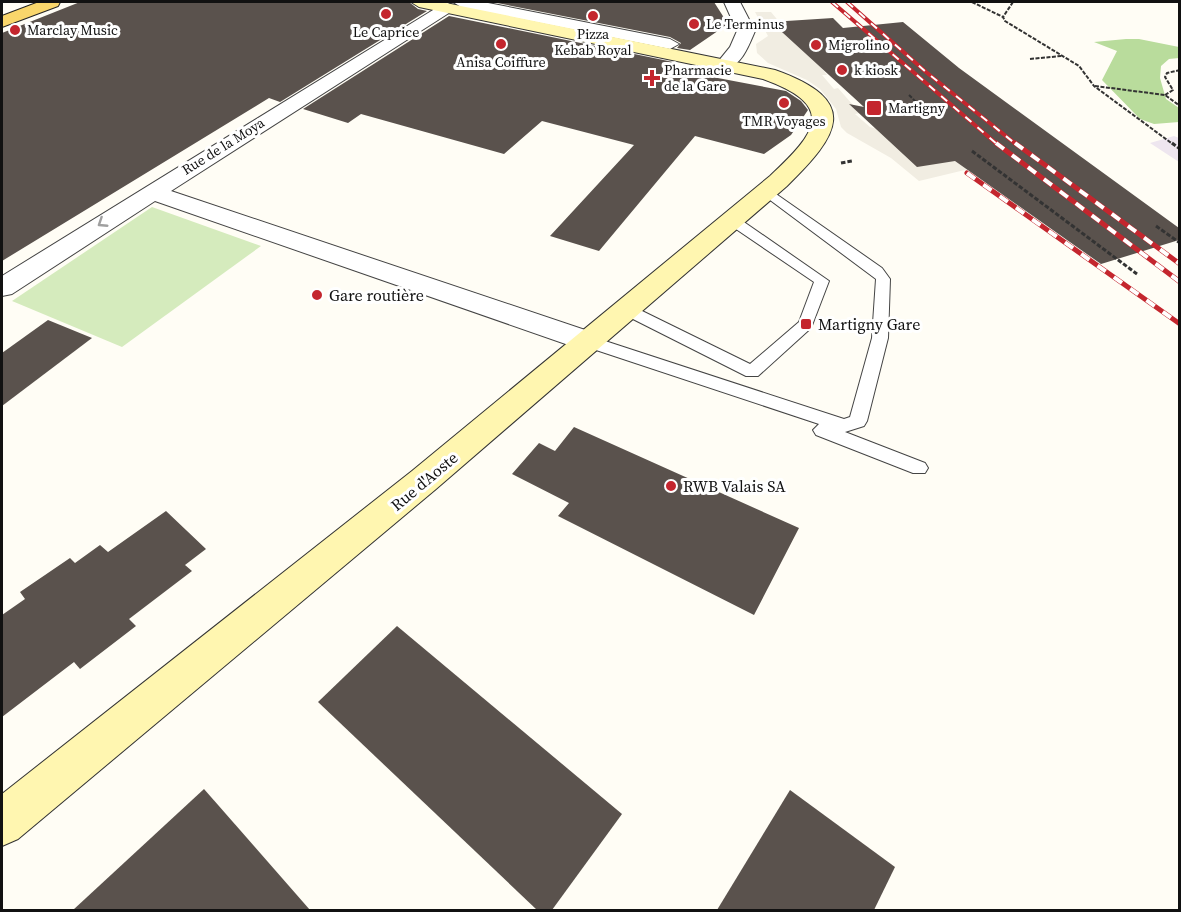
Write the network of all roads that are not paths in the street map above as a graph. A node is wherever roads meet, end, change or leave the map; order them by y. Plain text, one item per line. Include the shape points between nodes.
1 (30, 2) edge
2 (52, 2) edge
3 (418, 2) edge
4 (732, 2) edge
5 (454, 4) edge
6 (2, 13) edge
7 (2, 22) edge
8 (670, 44) dead end
9 (726, 63) junction
10 (766, 191) junction
11 (151, 192) junction
12 (732, 220) junction
13 (2, 288) edge
14 (627, 310) junction
15 (591, 342) junction
16 (919, 468) dead end
17 (2, 823) edge

1 - 6 main road
2 - 7 main road
3 - 5 street
4 - 9 street via 746,36
5 - 8 street
5 - 9 street
5 - 11 street, Rue de la Moya
9 - 10 street, Rue d'Aoste via 801,88 819,106 824,119 815,144
10 - 12 street, Rue d'Aoste
10 - 15 lane
10 - 15 lane via 878,271 883,279 879,338 858,421 844,426
11 -> 13 street, Rue de la Moya
11 - 15 street
12 - 14 street, Rue d'Aoste
12 - 14 lane via 822,281 806,324 752,372
14 - 15 street, Rue d'Aoste
15 - 16 lane
15 - 17 street, Rue d'Aoste via 331,559

